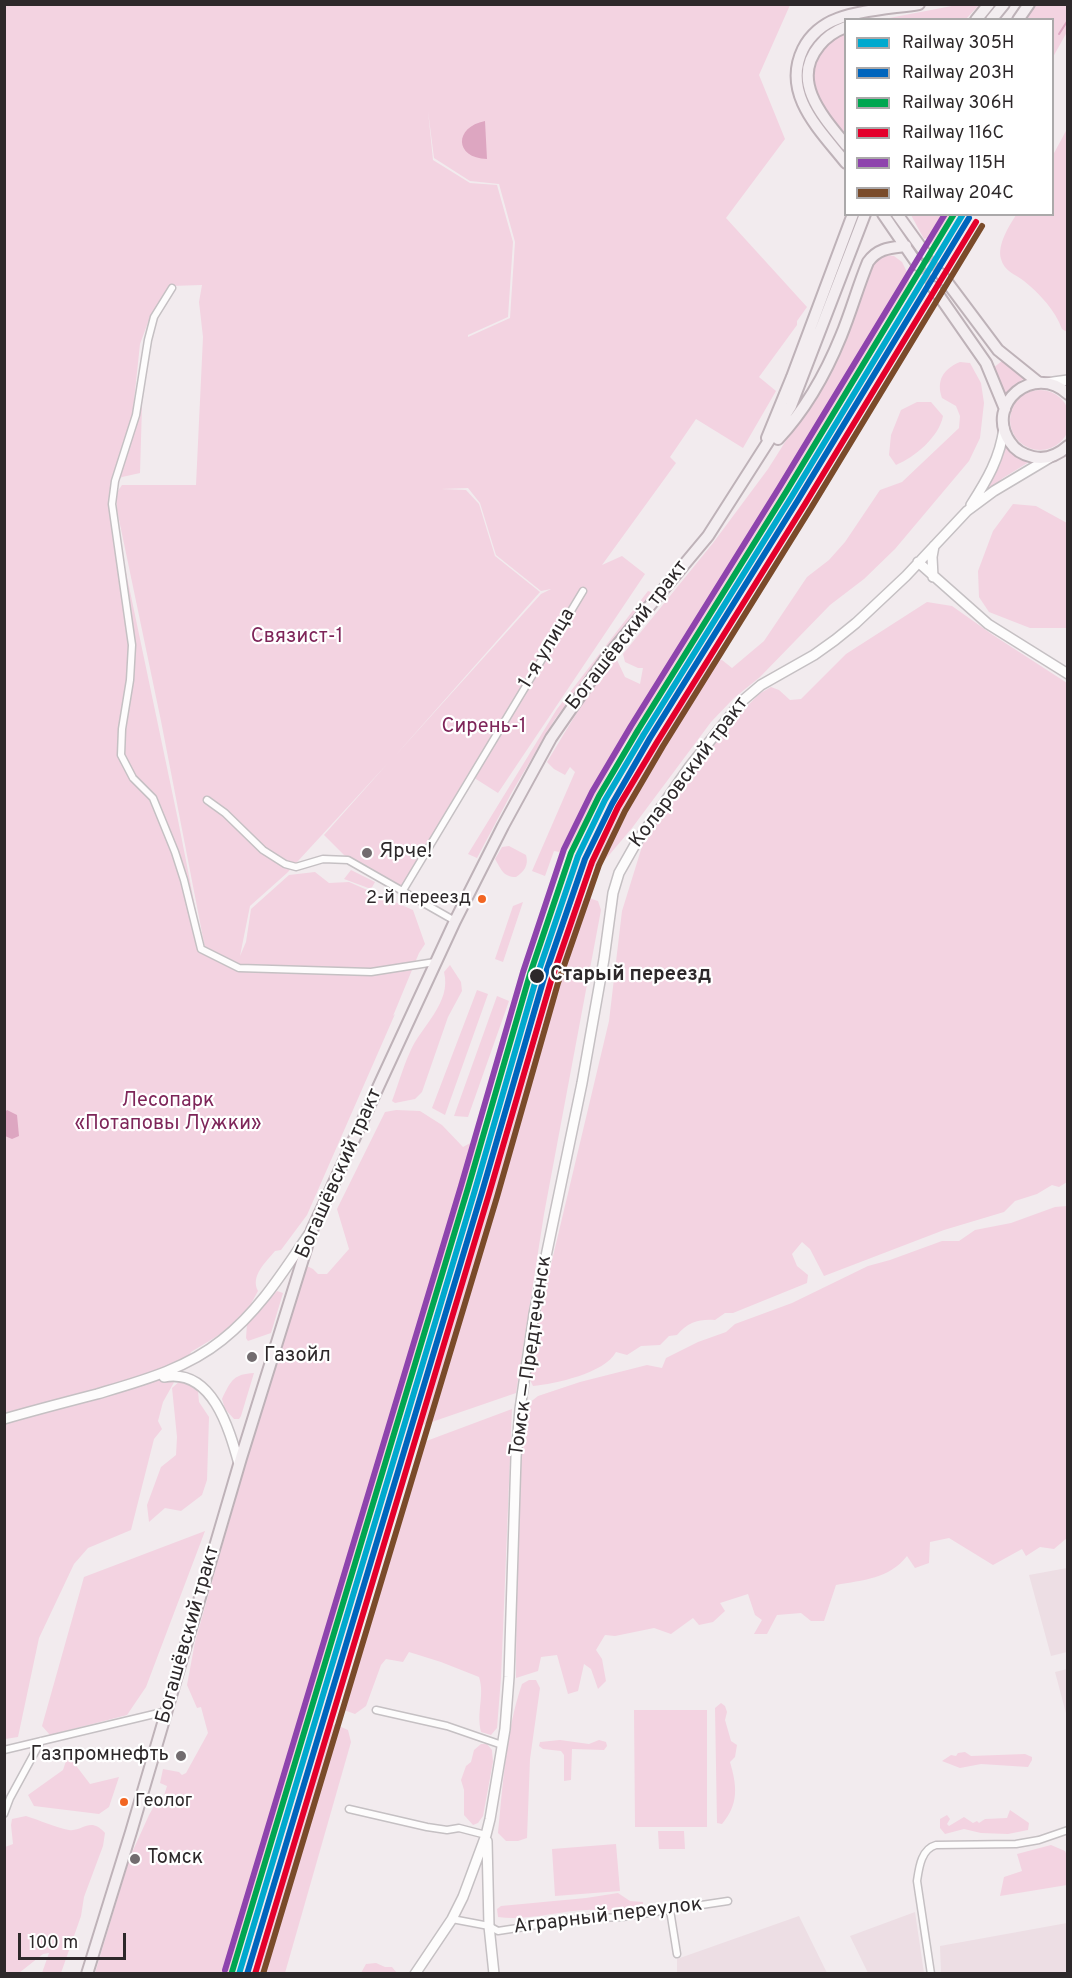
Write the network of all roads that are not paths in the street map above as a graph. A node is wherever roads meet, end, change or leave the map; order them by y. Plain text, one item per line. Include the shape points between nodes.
1 (919, 4) edge
2 (989, 4) edge
3 (1004, 4) edge
4 (1029, 4) edge
5 (978, 18) edge
6 (993, 18) edge
7 (1019, 18) edge
8 (844, 28) edge
9 (844, 142) edge
10 (844, 160) edge
11 (885, 216) edge
12 (898, 216) edge
13 (905, 216) edge
14 (854, 222) edge
15 (916, 240) junction
16 (906, 246) junction
17 (925, 253) tunnel mouth
18 (918, 265) tunnel mouth
19 (941, 274) tunnel mouth
20 (933, 287) tunnel mouth
21 (172, 288) dead end
22 (1068, 380) edge
23 (1042, 383) junction
24 (1068, 394) edge
25 (1005, 409) junction
26 (1004, 428) junction
27 (1068, 446) edge
28 (762, 453) junction
29 (1053, 456) junction
30 (967, 511) junction
31 (935, 545) junction
32 (918, 562) junction
33 (906, 576) junction
34 (933, 577) junction
35 (582, 591) dead end
36 (1068, 674) edge
37 (207, 800) dead end
38 (616, 882) joint
39 (402, 892) junction
40 (455, 921) junction
41 (436, 962) junction
42 (312, 1230) junction
43 (280, 1276) junction
44 (294, 1282) junction
45 (188, 1363) junction
46 (141, 1381) junction
47 (195, 1381) junction
48 (4, 1419) edge
49 (232, 1436) junction
50 (247, 1437) junction
51 (239, 1464) junction
52 (376, 1710) dead end
53 (167, 1711) junction
54 (41, 1741) junction
55 (502, 1745) junction
56 (7, 1750) edge
57 (349, 1809) dead end
58 (4, 1814) edge
59 (1068, 1830) edge
60 (486, 1835) junction
61 (728, 1901) dead end
62 (670, 1910) junction
63 (452, 1919) junction
64 (489, 1926) junction
65 (677, 1954) dead end
66 (87, 1974) edge
67 (415, 1974) edge
68 (494, 1974) edge
69 (931, 1974) edge

1 - 10 main road via 837,19 814,33 799,57 799,98
2 - 5 main road
3 - 6 main road
4 - 7 main road
8 - 9 main road via 815,51 807,72 816,105
11 - 16 main road
12 - 15 main road
13 - 15 main road
14 - 28 main road, Богашёвский тракт
15 - 17 main road
16 - 18 main road
16 - 28 main road via 887,248 873,255 821,377 783,434
19 - 23 main road via 998,350
20 - 25 main road via 986,363
21 - 41 street via 154,318 148,339 136,415 115,481 112,504 132,645 121,755 133,778 153,798 184,880 201,950 239,968 371,972
22 - 23 main road
23 - 24 main road
23 - 25 main road via 1015,393
25 - 26 main road
26 - 29 main road via 1013,446 1023,453 1041,458
26 - 30 main road via 996,462
27 - 29 main road
28 - 40 main road, Богашёвский тракт via 708,536 607,657 566,715
29 - 30 main road
30 - 31 main road, Коларовский тракт
31 - 32 main road, Коларовский тракт
31 - 34 main road
32 - 33 main road, Коларовский тракт
32 - 34 main road
33 - 34 main road
33 - 38 main road, Коларовский тракт via 836,640 767,681 741,702 636,843
34 - 36 main road via 988,624
35 - 39 street, 1-я улица
37 - 39 street via 263,850 285,864 296,867 323,859 348,860
38 - 55 main road, Томск — Предтеченск via 521,1401 509,1677
39 - 40 street
40 - 41 main road, Богашёвский тракт
41 - 42 main road, Богашёвский тракт
42 - 43 main road
42 - 44 main road, Богашёвский тракт
43 - 44 main road via 290,1274
43 - 45 main road via 242,1322
44 - 50 main road, Богашёвский тракт
45 - 46 main road
45 - 47 main road via 185,1371
46 - 47 main road via 173,1375
46 - 48 main road
47 - 49 main road via 214,1401
49 - 50 main road via 237,1440
49 - 51 main road
50 - 51 main road, Богашёвский тракт
51 - 53 main road, Богашёвский тракт
52 - 55 street via 447,1726
53 - 54 street
53 - 66 main road, Богашёвский тракт
54 - 56 street
54 - 58 street
55 - 60 main road, Томск — Предтеченск
57 - 60 street via 427,1827 459,1828
59 - 69 street via 1016,1844 936,1845 927,1851 917,1881
60 - 63 main road
60 - 64 main road
61 - 62 street, Аграрный переулок
62 - 64 street, Аграрный переулок via 498,1931
62 - 65 street
63 - 64 street, Аграрный переулок
63 - 67 main road
64 - 68 main road

